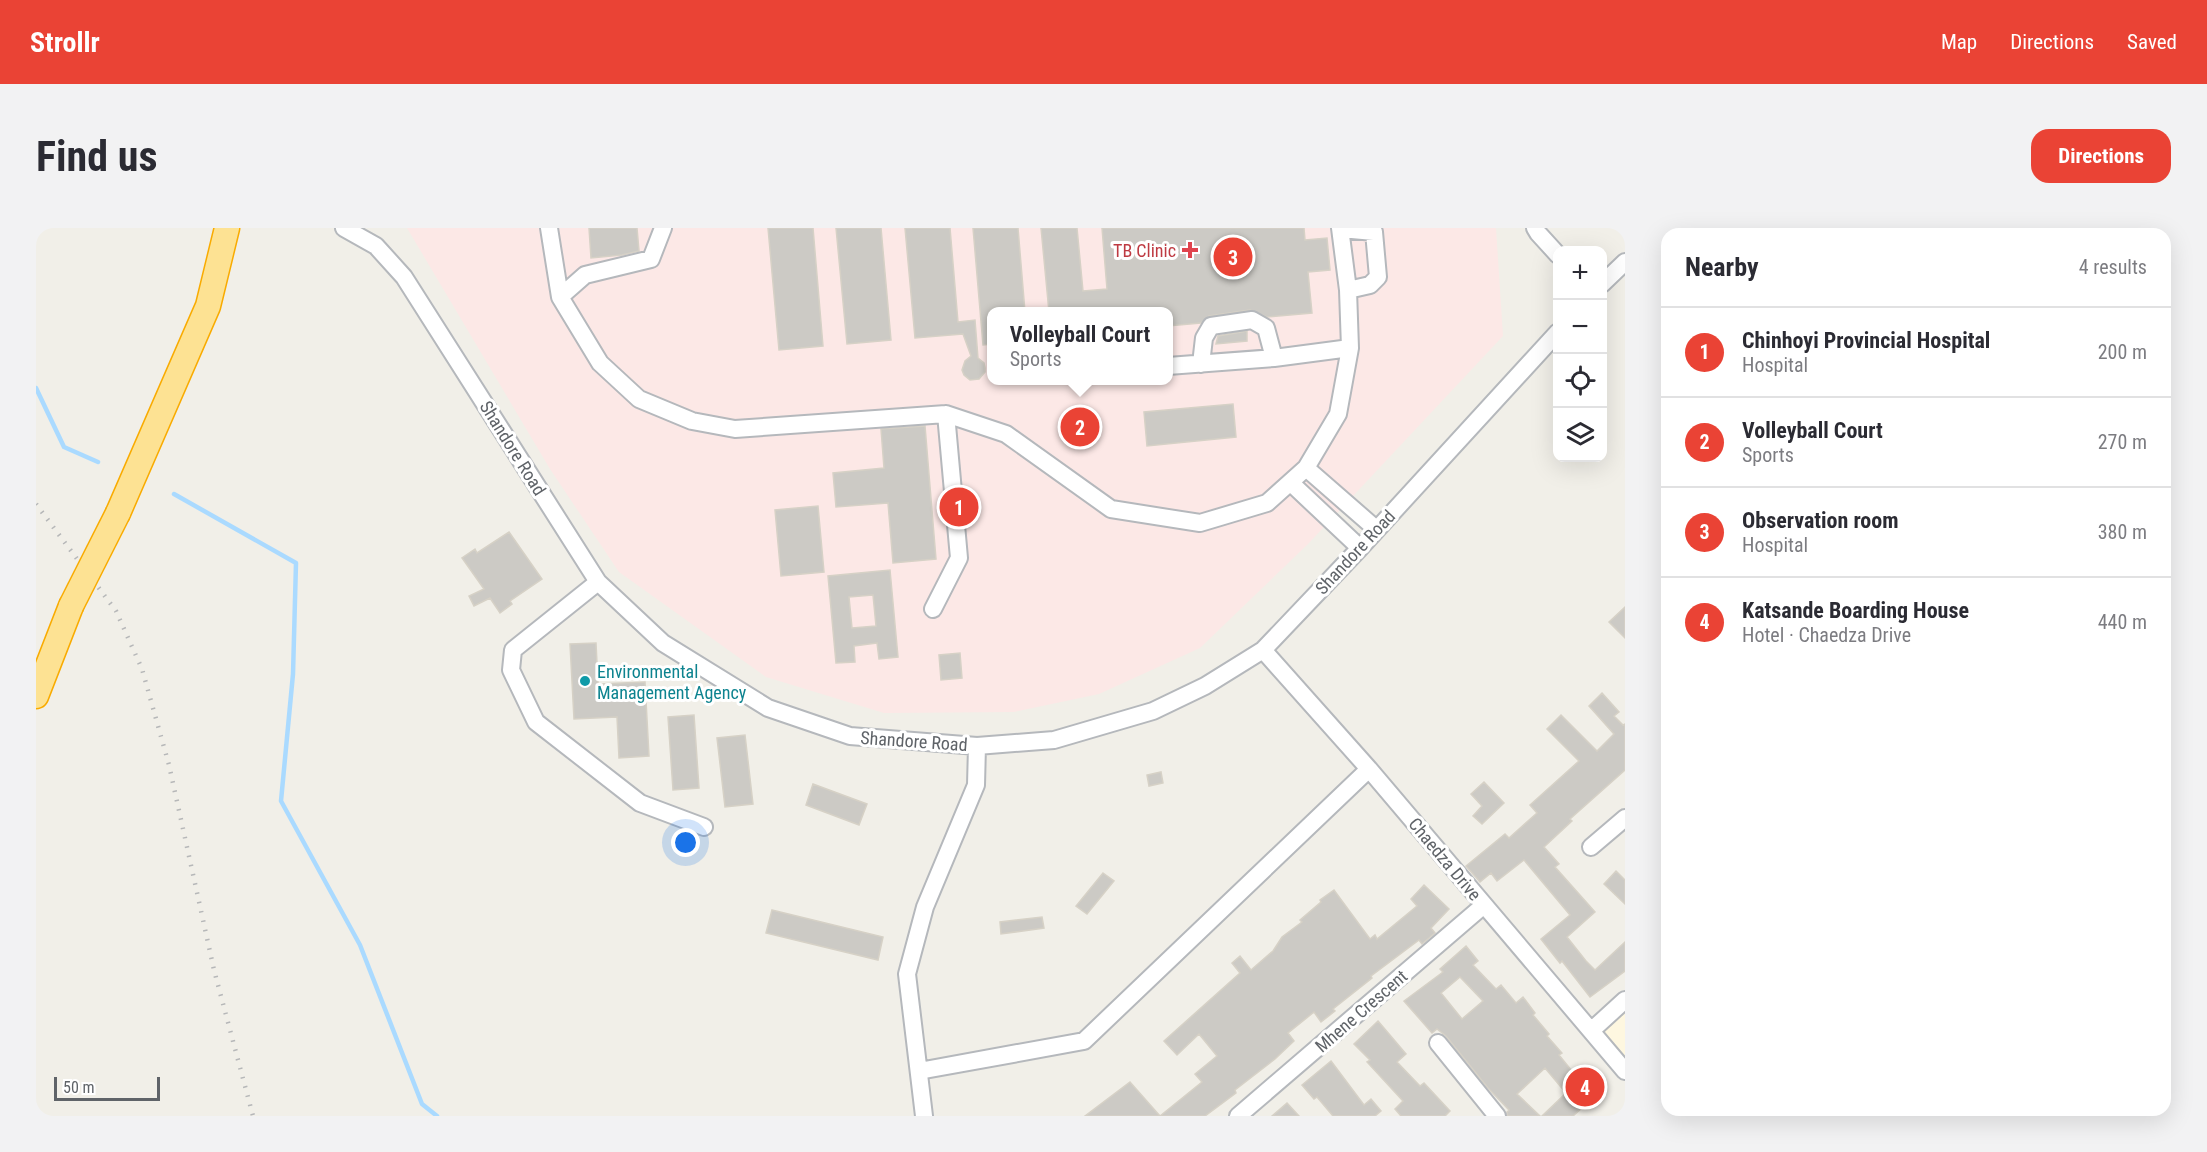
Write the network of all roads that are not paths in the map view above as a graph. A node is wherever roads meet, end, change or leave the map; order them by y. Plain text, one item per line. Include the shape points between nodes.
1 (227, 228) edge
2 (344, 228) edge
3 (549, 228) edge
4 (663, 228) edge
5 (1535, 228) edge
6 (1340, 229) edge
7 (1553, 250) edge
8 (1625, 262) edge
9 (1607, 279) edge
10 (1348, 290) junction
11 (560, 297) junction
12 (1553, 336) edge
13 (1350, 348) junction
14 (1274, 358) junction
15 (1201, 364) junction
16 (1173, 366) edge
17 (946, 414) junction
18 (1306, 468) junction
19 (1291, 483) junction
20 (1376, 529) junction
21 (1360, 548) junction
22 (598, 582) junction
23 (933, 609) dead end
24 (1263, 650) junction
25 (36, 696) edge
26 (977, 746) junction
27 (1369, 770) junction
28 (1624, 820) edge
29 (704, 827) dead end
30 (1591, 847) dead end
31 (1484, 905) junction
32 (1625, 1000) edge
33 (1592, 1030) junction
34 (1438, 1043) dead end
35 (919, 1071) junction
36 (1625, 1071) edge
37 (924, 1116) edge
38 (1238, 1116) edge
39 (1497, 1116) edge

1 - 25 highway, bridge via 208,306 118,513 71,606
2 - 22 street, Shandore Road via 376,246 404,277
3 - 11 street
4 - 11 street via 651,259 585,275
5 - 7 street
6 - 10 street
6 - 10 street via 1374,232 1378,277 1370,285
8 - 9 street
10 - 13 street
11 - 17 street via 600,363 615,378 639,399 692,421 735,429
12 - 20 street, Shandore Road
13 - 14 street
13 - 18 street via 1338,414
14 - 15 street
14 - 15 street via 1266,328 1252,320 1211,326 1204,338
15 - 16 street
17 - 19 street via 1006,434 1111,509 1200,523 1267,503
17 - 23 street via 959,558
18 - 19 street
18 - 20 street
19 - 21 street
20 - 21 street, Shandore Road
21 - 24 street, Shandore Road
22 - 26 street, Shandore Road via 663,643 768,708 850,736
22 - 29 street via 513,650 511,670 536,722 640,803
24 - 26 street, Shandore Road via 1205,686 1153,711 1054,740
24 - 27 street, Chaedza Drive
26 - 35 street via 976,785 925,907 908,974
27 - 31 street, Chaedza Drive
27 - 35 street via 1084,1041
28 - 30 street
31 - 33 street, Chaedza Drive
31 - 38 street, Mhene Crescent
32 - 33 street
33 - 36 street, Chaedza Drive
34 - 39 street
35 - 37 street

